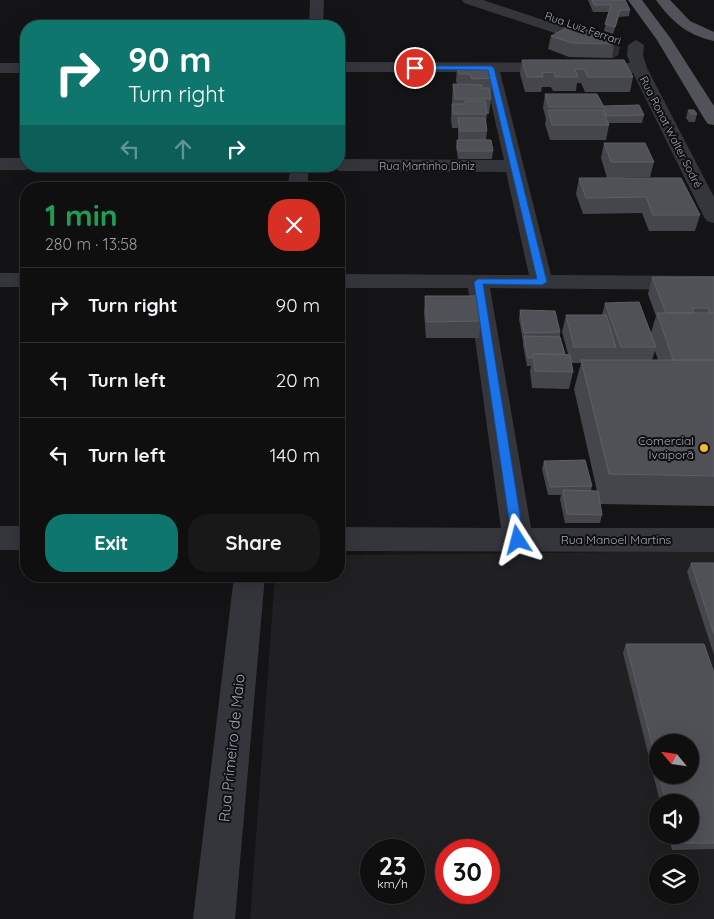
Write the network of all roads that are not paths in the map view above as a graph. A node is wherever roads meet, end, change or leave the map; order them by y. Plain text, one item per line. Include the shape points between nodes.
1 (317, 0) edge
2 (469, 0) edge
3 (502, 0) edge
4 (635, 0) edge
5 (663, 0) edge
6 (316, 20) edge
7 (712, 35) edge
8 (664, 39) junction
9 (624, 49) junction
10 (345, 67) edge
11 (0, 68) edge
12 (20, 68) edge
13 (491, 68) junction
14 (690, 82) junction
15 (709, 107) edge
16 (714, 120) edge
17 (0, 164) edge
18 (20, 164) edge
19 (345, 165) edge
20 (514, 166) junction
21 (714, 217) edge
22 (0, 280) edge
23 (20, 280) edge
24 (345, 281) edge
25 (478, 282) junction
26 (542, 282) junction
27 (714, 283) edge
28 (0, 538) edge
29 (20, 538) edge
30 (345, 539) edge
31 (518, 540) junction
32 (714, 540) edge
33 (249, 582) edge
34 (214, 919) edge

1 - 6 street
2 - 9 street, Rua Luiz Ferrari
3 - 9 street, Rua Luiz Ferrari
4 - 8 main road
5 - 7 main road via 690,29
7 - 14 main road via 698,55
8 - 9 street
8 - 14 main road
9 - 13 street
9 - 21 street, Rua Ronat Walter Sodré
10 - 13 street
11 - 12 street
13 - 20 street
14 - 15 main road
15 - 16 main road
17 - 18 street
19 - 20 street, Rua Martinho Diniz
20 - 26 street
22 - 23 street
24 - 25 street
25 - 26 street
25 - 31 street
26 - 27 street
28 - 29 street
30 - 31 street, Rua Manoel Martins
31 - 32 street, Rua Manoel Martins
33 - 34 street, Rua Primeiro de Maio

